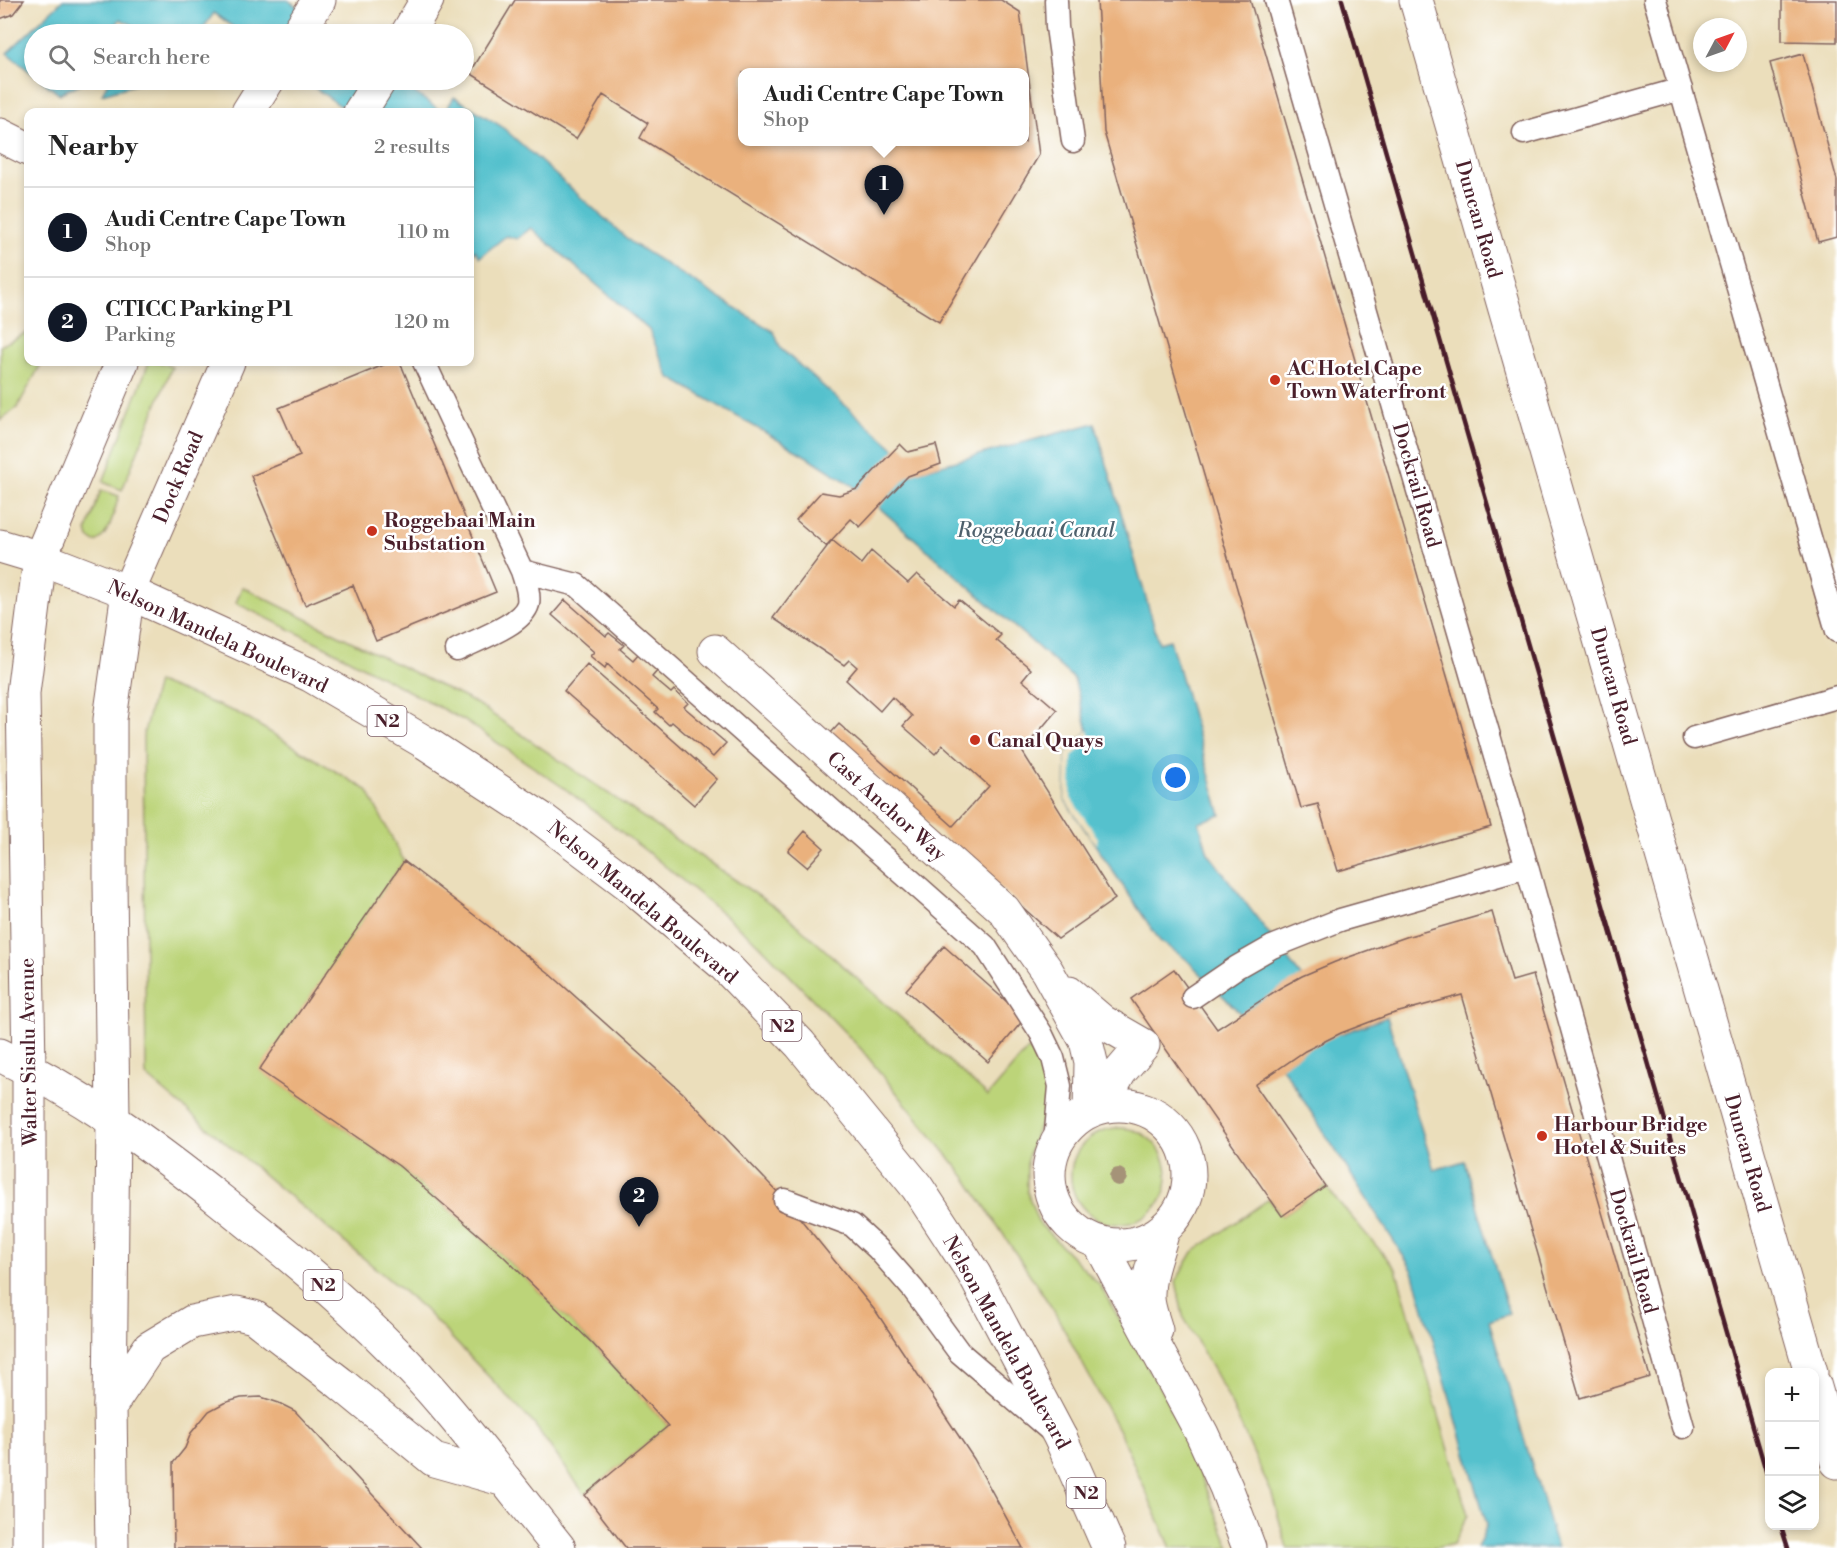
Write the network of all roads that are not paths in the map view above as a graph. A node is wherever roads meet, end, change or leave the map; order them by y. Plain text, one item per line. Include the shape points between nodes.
1 (319, 0) edge
2 (427, 0) edge
3 (1056, 0) edge
4 (1276, 0) edge
5 (1416, 0) edge
6 (1655, 0) edge
7 (303, 24) edge
8 (413, 24) edge
9 (1681, 89) junction
10 (374, 90) edge
11 (362, 108) edge
12 (1524, 133) dead end
13 (0, 135) edge
14 (1073, 141) dead end
15 (24, 147) edge
16 (120, 366) edge
17 (226, 366) edge
18 (426, 366) edge
19 (0, 546) edge
20 (40, 558) junction
21 (522, 571) junction
22 (128, 592) junction
23 (1837, 631) edge
24 (457, 650) dead end
25 (715, 651) dead end
26 (1837, 697) edge
27 (1694, 738) dead end
28 (1527, 867) junction
29 (1047, 971) junction
30 (1199, 993) dead end
31 (1148, 1038) junction
32 (0, 1055) edge
33 (29, 1069) junction
34 (1095, 1109) junction
35 (1157, 1116) junction
36 (114, 1119) junction
37 (1055, 1143) junction
38 (785, 1200) dead end
39 (1163, 1230) junction
40 (1098, 1242) junction
41 (1810, 1368) edge
42 (1172, 1377) junction
43 (1819, 1398) edge
44 (110, 1406) junction
45 (1683, 1427) dead end
46 (1061, 1439) junction
47 (1837, 1462) edge
48 (513, 1489) junction
49 (29, 1548) edge
50 (112, 1548) edge
51 (559, 1548) edge
52 (1109, 1548) edge
53 (1249, 1548) edge

1 - 7 main road
2 - 8 main road
3 - 14 lane
4 - 28 lane, Dockrail Road
5 - 41 main road, Duncan Road
6 - 9 lane
9 - 12 lane
9 - 23 lane
10 - 11 main road
13 - 15 main road
16 - 20 main road
17 - 22 main road, Dock Road
18 - 21 lane
19 - 20 main road, Nelson Mandela Boulevard
20 - 22 main road, Nelson Mandela Boulevard / N2
20 - 33 main road, Walter Sisulu Avenue via 22,693
21 - 24 lane via 528,602 523,613
21 - 37 lane via 577,585 985,946 1053,1058 1060,1086
22 - 36 main road via 110,719
22 - 46 main road, Nelson Mandela Boulevard / N2 via 310,675 426,743 542,819 731,972 800,1044 917,1187 974,1274
25 - 29 main road, Cast Anchor Way via 1004,910
26 - 27 lane
28 - 30 lane via 1363,913 1304,934 1272,948
28 - 45 lane, Dockrail Road
29 - 31 main road, Cast Anchor Way via 1086,1010 1120,1033
29 - 34 main road, Cast Anchor Way via 1086,1041
31 - 34 main road
31 - 35 main road via 1146,1084
32 - 33 main road
33 - 36 main road, N2
33 - 49 main road, Walter Sisulu Avenue
34 - 35 main road via 1135,1106
34 - 37 main road via 1070,1124
35 - 39 main road via 1173,1130 1185,1150 1189,1171 1187,1193 1178,1213
36 - 44 main road
36 - 48 main road, N2 via 292,1257 393,1349
37 - 40 main road via 1048,1167 1050,1191 1060,1214 1077,1232
38 - 46 lane via 852,1225 913,1289 959,1352
39 - 40 main road via 1143,1241 1121,1245
39 - 42 main road via 1148,1295
40 - 42 main road
42 - 53 main road via 1207,1445
43 - 47 main road
44 - 48 main road via 149,1348 192,1322 237,1313 254,1317 434,1460
44 - 50 main road
46 - 52 main road, Nelson Mandela Boulevard / N2
48 - 51 main road, N2

